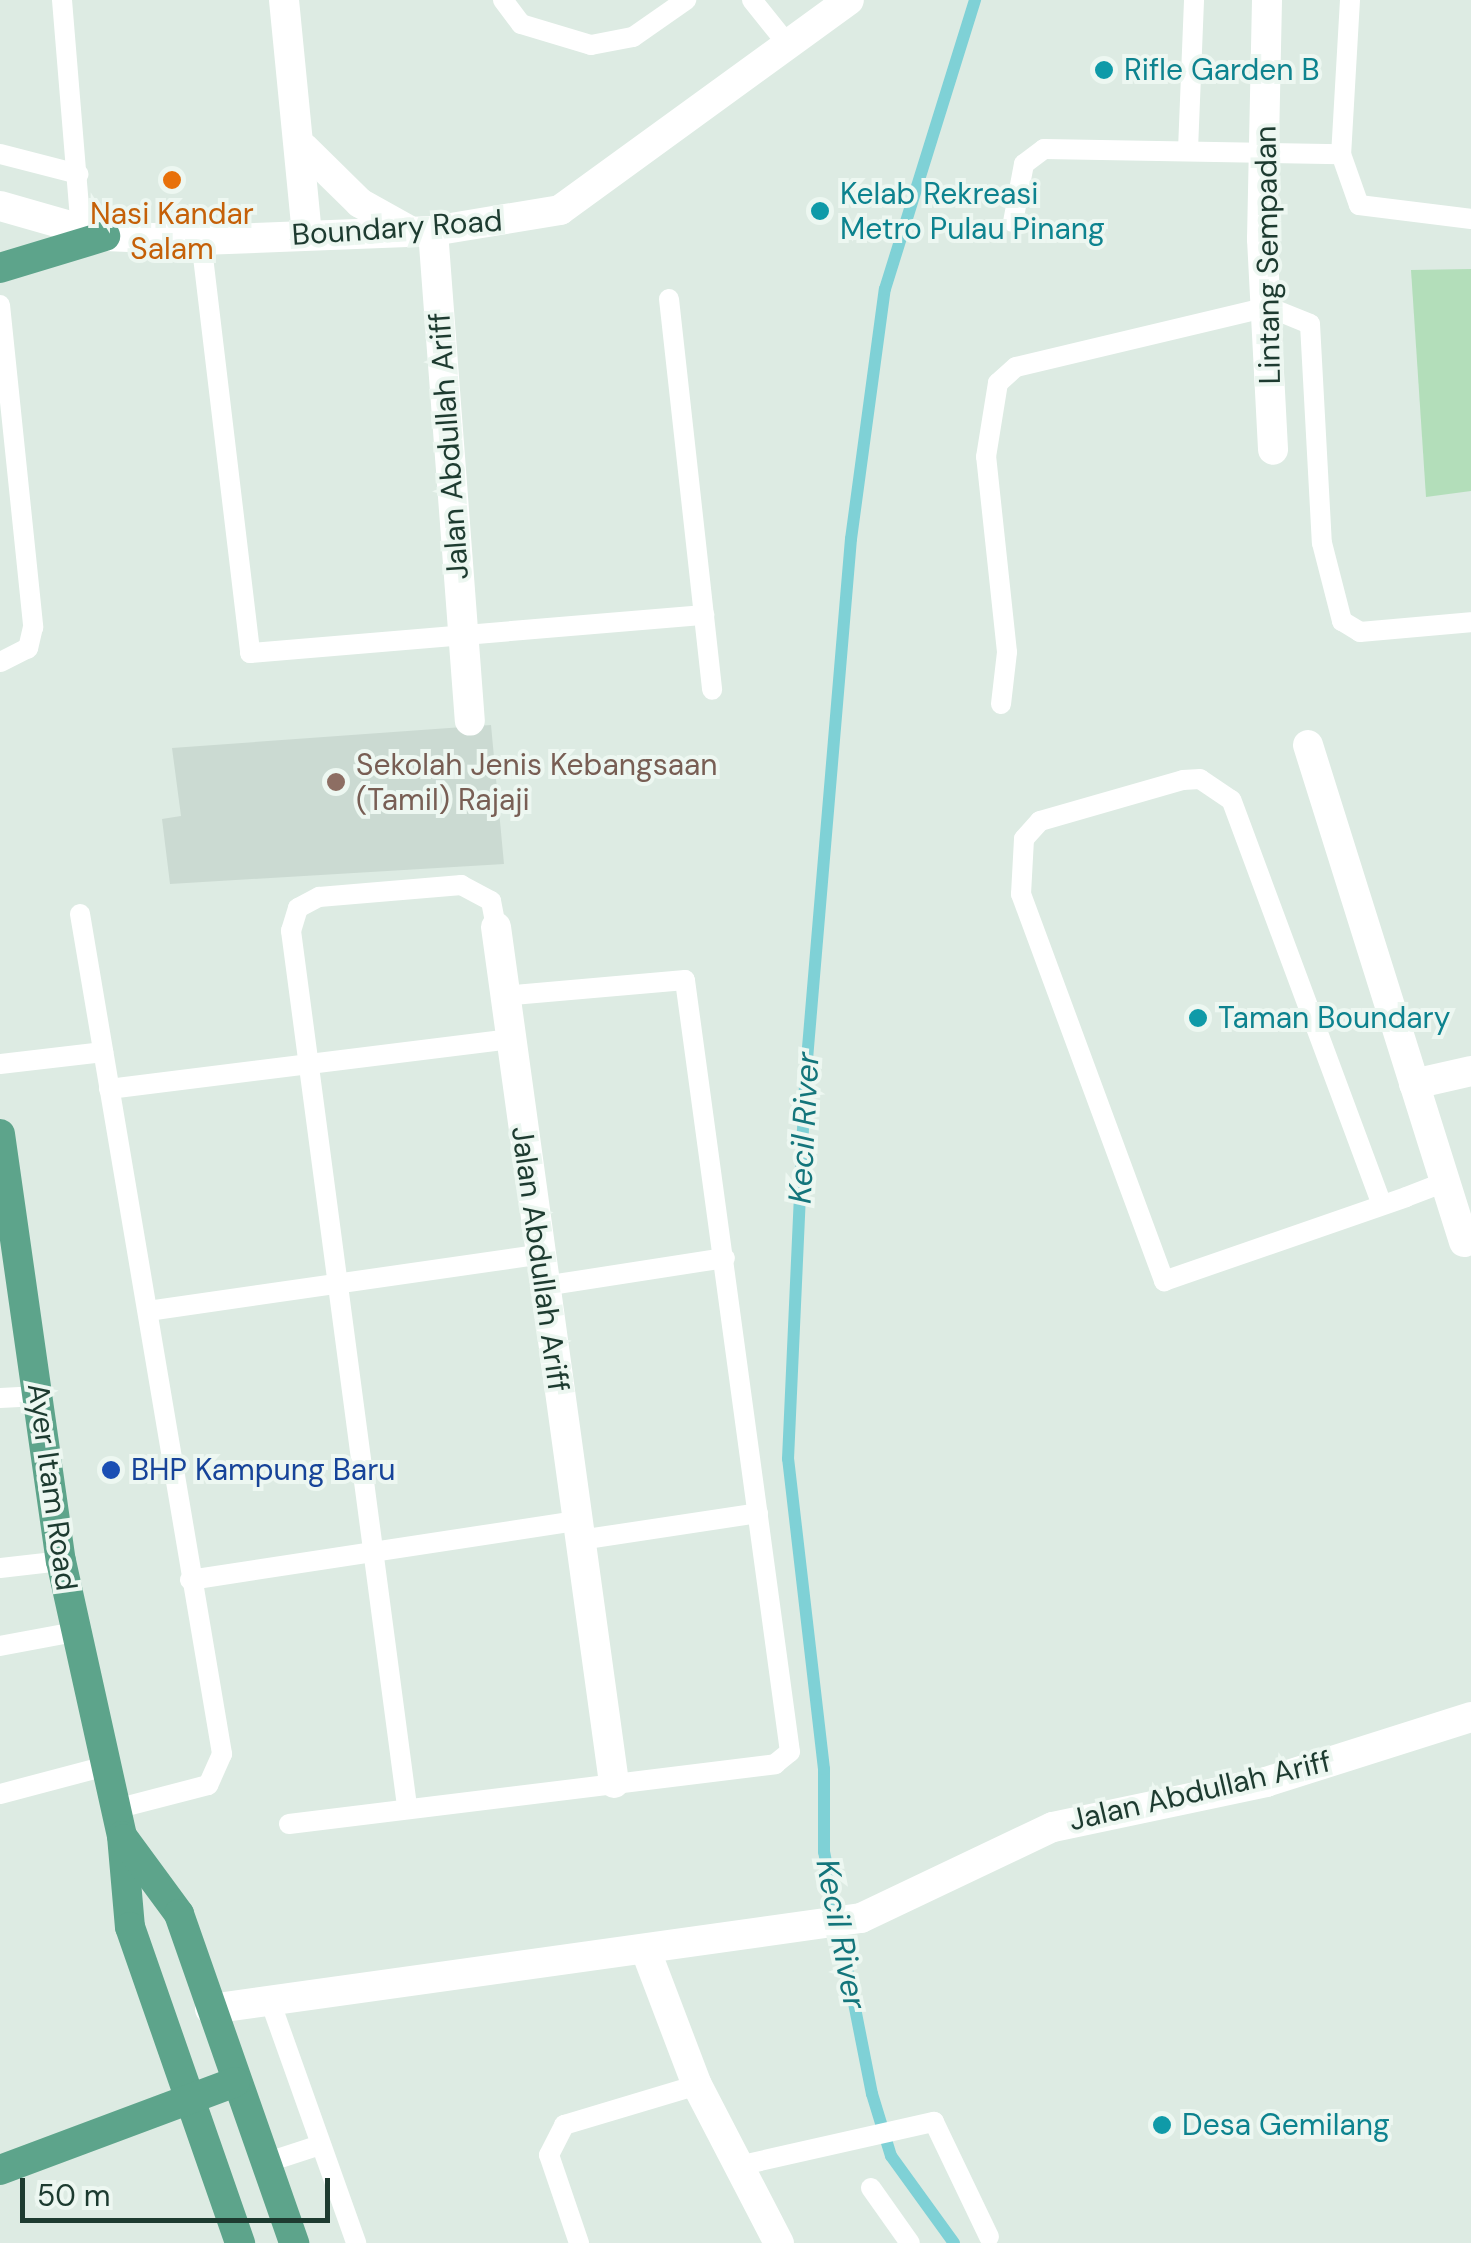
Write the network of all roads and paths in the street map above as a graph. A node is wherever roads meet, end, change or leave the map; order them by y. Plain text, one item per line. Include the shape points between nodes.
1 (62, 0) edge
2 (284, 0) edge
3 (502, 0) edge
4 (752, 0) edge
5 (849, 0) edge
6 (1194, 0) edge
7 (1267, 0) edge
8 (1350, 0) edge
9 (676, 4) edge
10 (789, 46) junction
11 (304, 148) junction
12 (1188, 150) junction
13 (1264, 151) junction
14 (0, 154) edge
15 (1342, 154) junction
16 (78, 174) junction
17 (0, 206) edge
18 (1471, 219) edge
19 (1013, 222) dead end
20 (421, 231) junction
21 (93, 233) junction
22 (307, 236) junction
23 (200, 240) junction
24 (0, 268) edge
25 (669, 299) dead end
26 (0, 305) edge
27 (1268, 306) junction
28 (1273, 450) dead end
29 (704, 615) junction
30 (1471, 622) edge
31 (464, 636) junction
32 (0, 662) edge
33 (712, 690) dead end
34 (1001, 704) dead end
35 (470, 721) dead end
36 (1308, 745) dead end
37 (80, 914) dead end
38 (496, 927) joint
39 (504, 996) junction
40 (508, 1039) junction
41 (103, 1052) junction
42 (0, 1064) edge
43 (306, 1064) junction
44 (1471, 1071) edge
45 (1414, 1084) junction
46 (109, 1089) junction
47 (0, 1134) edge
48 (1445, 1182) junction
49 (1382, 1204) junction
50 (1464, 1242) dead end
51 (539, 1254) junction
52 (726, 1258) junction
53 (336, 1284) junction
54 (544, 1286) junction
55 (148, 1311) junction
56 (39, 1396) junction
57 (0, 1398) edge
58 (758, 1513) junction
59 (578, 1530) junction
60 (372, 1552) junction
61 (61, 1561) junction
62 (0, 1568) edge
63 (190, 1580) junction
64 (76, 1632) junction
65 (0, 1646) edge
66 (1471, 1717) edge
67 (106, 1766) junction
68 (614, 1783) junction
69 (0, 1794) edge
70 (407, 1806) junction
71 (119, 1823) junction
72 (289, 1824) dead end
73 (646, 1951) junction
74 (269, 1998) junction
75 (210, 2009) junction
76 (236, 2082) junction
77 (697, 2085) junction
78 (187, 2099) junction
79 (320, 2145) junction
80 (265, 2163) junction
81 (738, 2166) junction
82 (0, 2170) edge
83 (870, 2188) dead end
84 (988, 2237) dead end
85 (240, 2243) edge
86 (294, 2243) edge
87 (356, 2243) edge
88 (579, 2243) edge
89 (779, 2243) edge
90 (910, 2243) edge

1 - 16 lane
2 - 11 street
3 - 9 lane via 521,24 591,45 619,44
4 - 10 lane
5 - 10 street, Boundary Road
6 - 12 lane
7 - 13 street, Lintang Sempadan
8 - 15 lane
10 - 20 street, Boundary Road via 560,210
11 - 20 street via 360,203
11 - 22 street
12 - 13 lane
12 - 19 lane via 1031,153
13 - 15 lane
13 - 27 street, Lintang Sempadan
14 - 16 lane
15 - 18 lane via 1359,205 1372,212
16 - 21 lane
17 - 21 street, Boundary Road
20 - 22 street, Boundary Road
20 - 31 street, Jalan Abdullah Ariff
21 - 23 street, Boundary Road
21 - 24 main road
22 - 23 street, Boundary Road
23 - 31 lane via 250,653
25 - 29 lane
26 - 32 lane via 33,626 28,648
27 - 28 street, Lintang Sempadan
27 - 30 lane via 1310,324 1322,543 1342,621 1360,632
27 - 34 lane via 1016,367 998,382 986,458 1007,652
29 - 31 lane
29 - 33 lane
31 - 35 street, Jalan Abdullah Ariff
36 - 45 street
37 - 41 lane
38 - 39 street, Jalan Abdullah Ariff
38 - 43 lane, Jalan Abdullah Ariff via 491,902 473,887 308,900 292,919
39 - 40 street, Jalan Abdullah Ariff
39 - 52 lane via 685,980
40 - 43 lane
40 - 51 street, Jalan Abdullah Ariff
41 - 42 lane
41 - 46 lane
43 - 46 lane
43 - 53 lane
44 - 45 street
45 - 48 street
46 - 55 lane
47 - 56 main road, Ayer Itam Road
48 - 49 lane
48 - 50 street
49 - 49 lane via 1164,1281 1021,894 1024,838 1040,821 1183,780 1231,800
51 - 53 lane
51 - 54 street, Jalan Abdullah Ariff
52 - 54 lane
52 - 58 lane
53 - 55 lane
53 - 60 lane
54 - 59 street, Jalan Abdullah Ariff
55 - 63 lane
56 - 57 lane
56 - 61 main road, Ayer Itam Road
58 - 59 lane
58 - 68 lane via 790,1752 775,1764
59 - 60 lane
59 - 68 street, Jalan Abdullah Ariff
60 - 63 lane
60 - 70 lane
61 - 62 lane
61 - 64 main road, Ayer Itam Road
63 - 71 lane via 222,1766 197,1790
64 - 65 lane
64 - 67 main road, Ayer Itam Road
66 - 73 street, Jalan Abdullah Ariff via 1266,1782 1052,1827 862,1918
67 - 69 lane
67 - 71 main road, Ayer Itam Road
68 - 70 lane
70 - 72 lane
71 - 75 main road, Ayer Itam Road via 179,1914
71 - 78 main road, Ayer Itam Road via 130,1927
73 - 74 street, Jalan Abdullah Ariff
73 - 77 street
74 - 75 street, Jalan Abdullah Ariff
74 - 79 lane
75 - 76 main road, Ayer Itam Road
76 - 78 main road
76 - 80 main road, Ayer Itam Road
77 - 81 street
77 - 88 lane via 564,2125 549,2155
78 - 82 main road
78 - 85 main road, Ayer Itam Road
79 - 80 lane
79 - 87 lane
80 - 86 main road, Ayer Itam Road
81 - 84 lane via 906,2123 942,2126
81 - 89 street
83 - 90 lane

